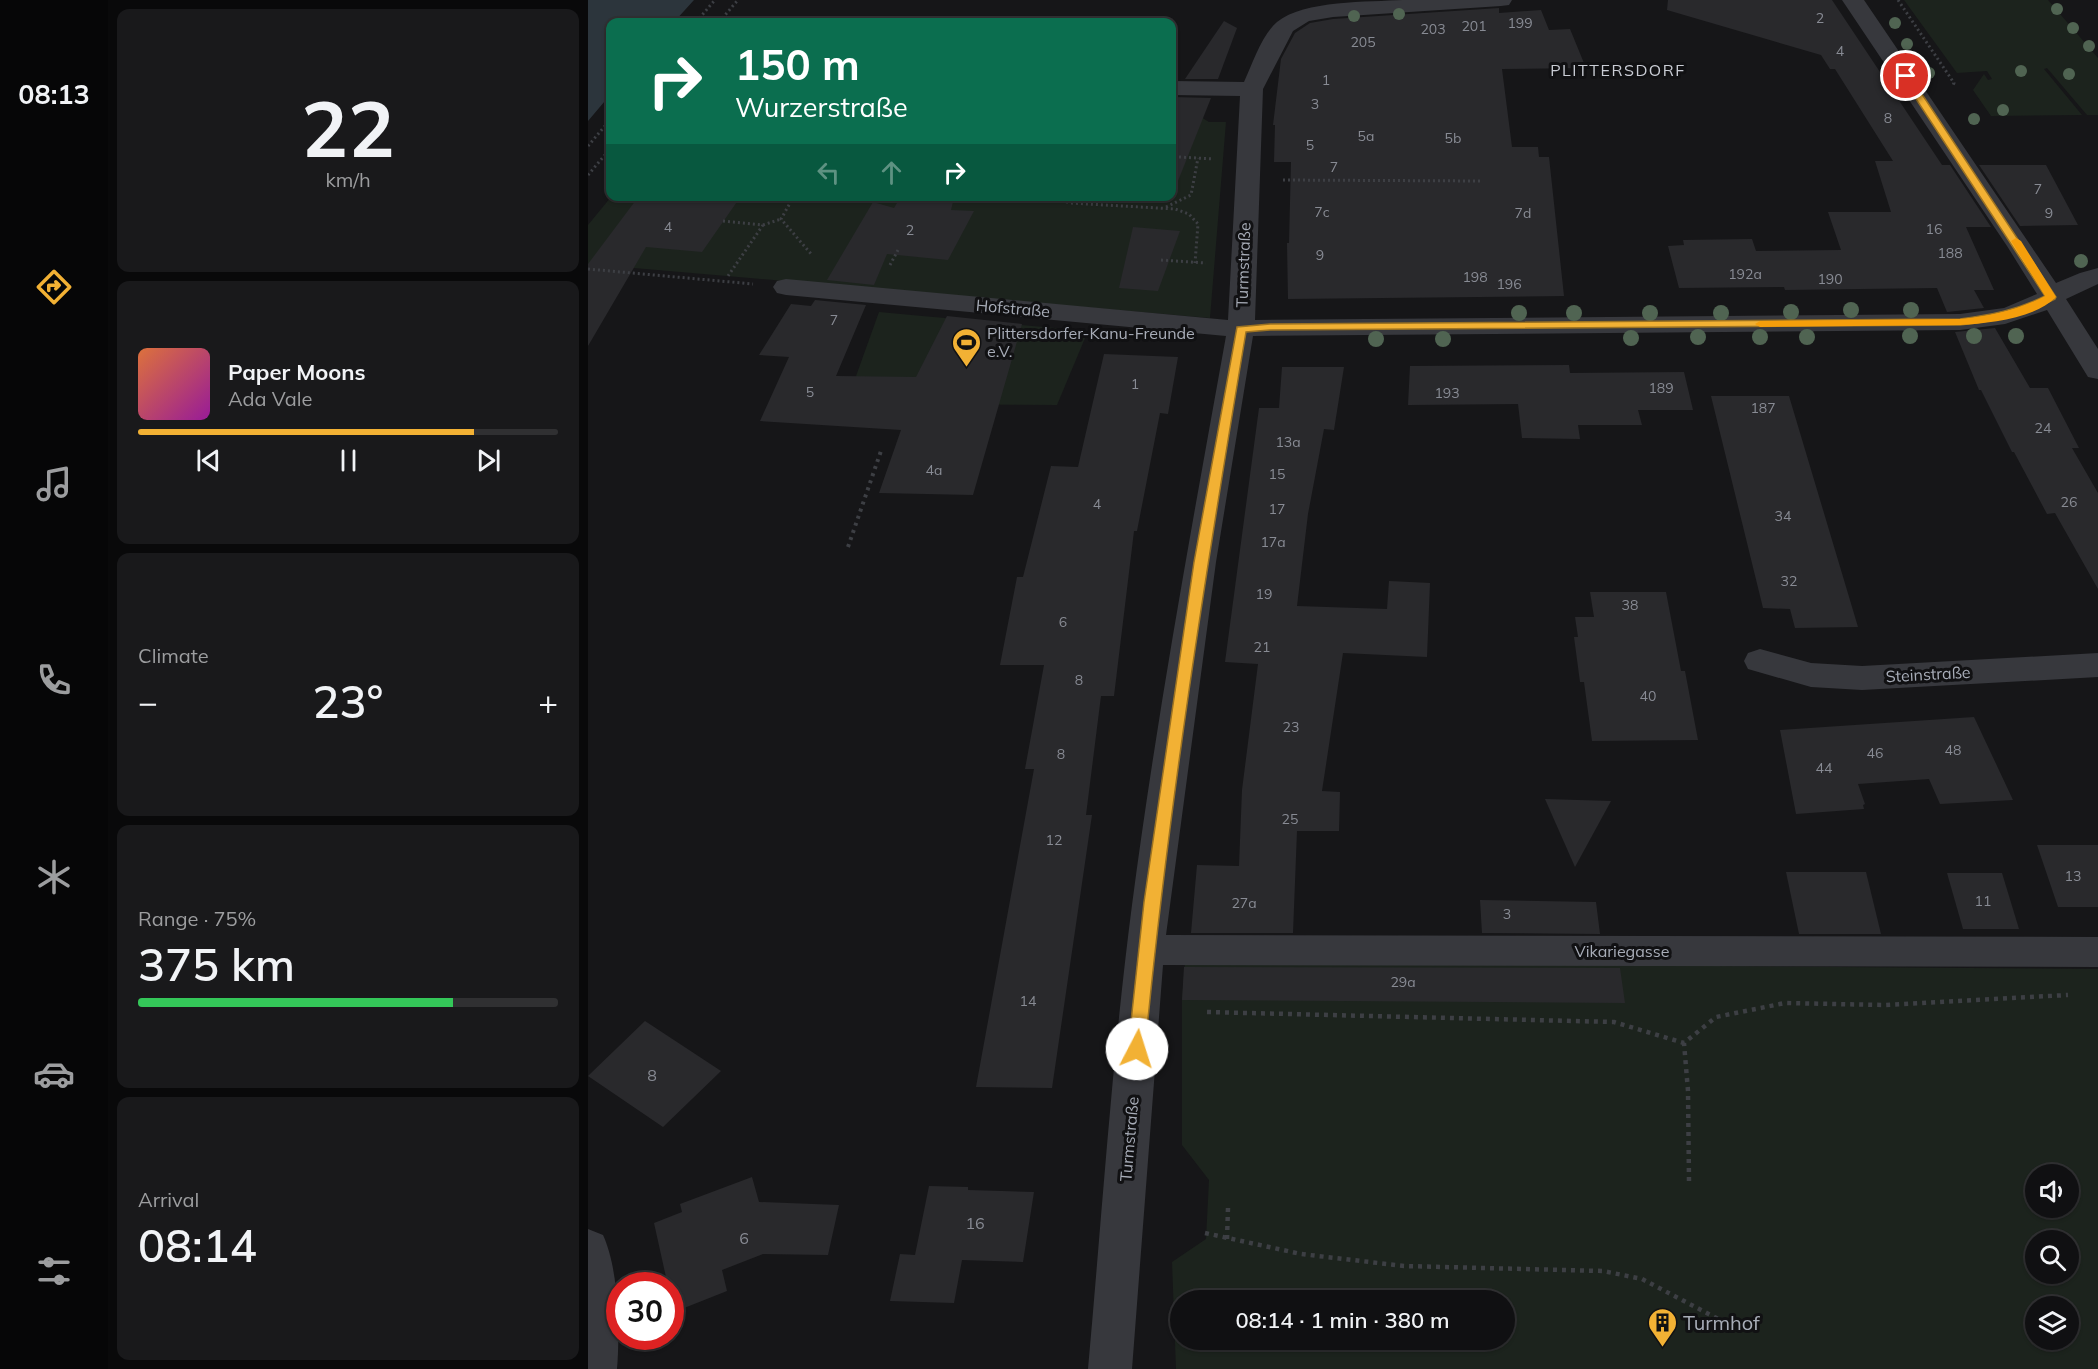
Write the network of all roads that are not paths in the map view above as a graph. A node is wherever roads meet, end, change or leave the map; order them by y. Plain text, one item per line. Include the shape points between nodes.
1 (1501, 0) edge
2 (1854, 0) edge
3 (1286, 2) dead end
4 (1304, 16) junction
5 (1176, 88) edge
6 (1252, 89) junction
7 (2098, 276) edge
8 (786, 287) road end
9 (2051, 297) junction
10 (1240, 329) junction
11 (2098, 371) edge
12 (1760, 661) dead end
13 (2098, 665) edge
14 (1146, 950) junction
15 (2098, 952) edge
16 (588, 1249) edge
17 (595, 1369) edge
18 (1110, 1369) edge

1 - 4 street
2 - 9 street
3 - 4 street
4 - 6 street via 1285,26 1277,36
5 - 6 street
6 - 10 street, Turmstraße
7 - 9 street, Hofstraße
8 - 10 street, Hofstraße
9 - 10 street, Hofstraße via 2026,310 1960,322
9 - 11 street
10 - 14 street, Turmstraße via 1201,562
12 - 13 street, Steinstraße via 1810,675 1862,678
14 - 15 street, Vikariegasse
14 - 18 street, Turmstraße
16 - 17 street via 598,1336

